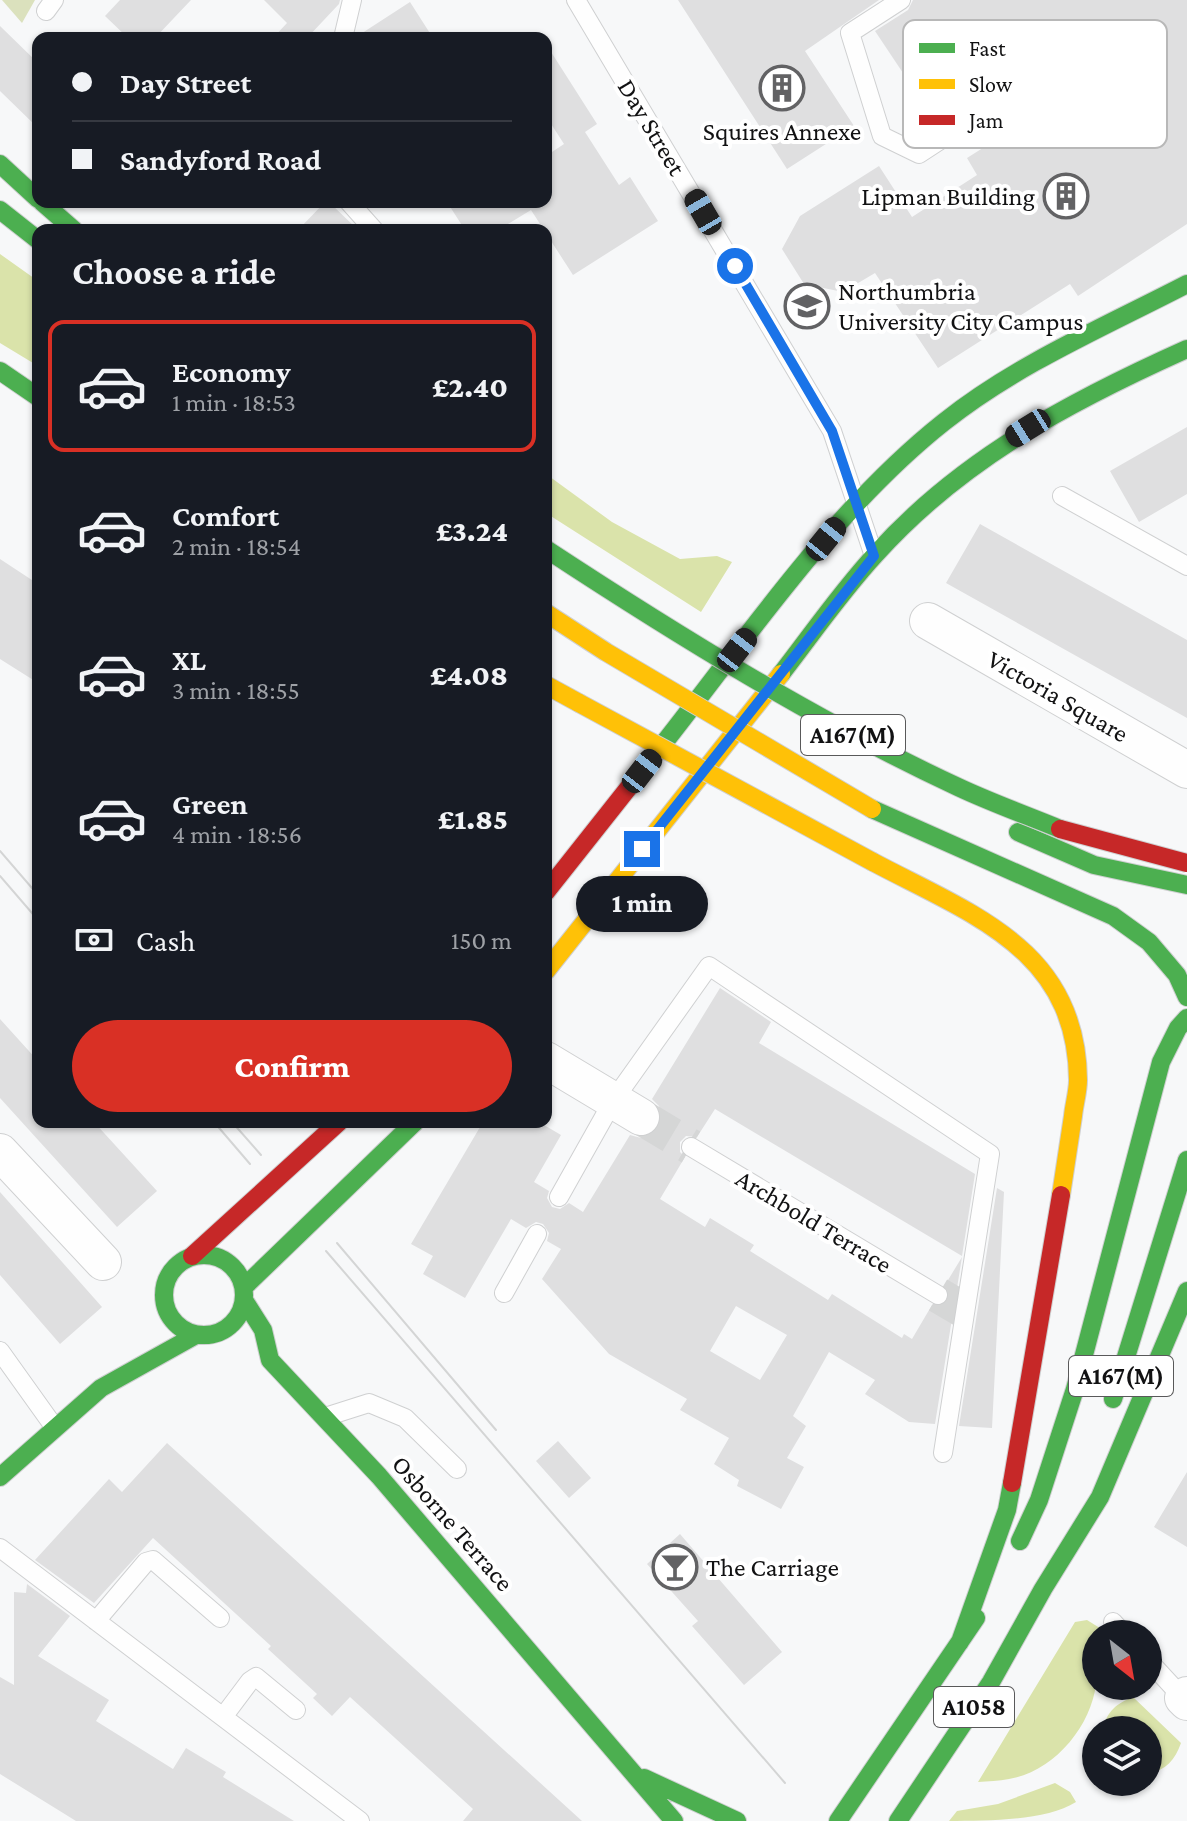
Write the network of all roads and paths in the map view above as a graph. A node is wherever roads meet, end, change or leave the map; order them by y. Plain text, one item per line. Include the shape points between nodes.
1 (352, 0) edge
2 (901, 0) edge
3 (579, 1) edge
4 (344, 32) edge
5 (903, 146) edge
6 (907, 148) edge
7 (928, 148) edge
8 (0, 164) edge
9 (32, 193) edge
10 (49, 208) edge
11 (354, 208) edge
12 (0, 210) edge
13 (67, 224) edge
14 (369, 224) edge
15 (0, 230) edge
16 (32, 235) edge
17 (32, 250) edge
18 (1187, 284) edge
19 (1187, 349) edge
20 (0, 371) edge
21 (32, 393) edge
22 (1062, 496) dead end
23 (857, 501) junction
24 (552, 553) edge
25 (874, 556) junction
26 (1186, 565) edge
27 (600, 606) dead end
28 (552, 617) edge
29 (928, 621) dead end
30 (552, 688) edge
31 (1187, 770) edge
32 (1187, 863) edge
33 (552, 884) edge
34 (1187, 885) edge
35 (552, 963) edge
36 (1187, 997) edge
37 (1187, 1018) edge
38 (552, 1064) edge
39 (627, 1109) junction
40 (332, 1128) edge
41 (409, 1128) edge
42 (691, 1147) tunnel mouth
43 (0, 1152) edge
44 (1187, 1160) edge
45 (559, 1197) dead end
46 (537, 1234) dead end
47 (192, 1256) junction
48 (103, 1262) dead end
49 (1187, 1291) edge
50 (244, 1293) junction
51 (504, 1293) dead end
52 (938, 1295) tunnel mouth
53 (163, 1297) junction
54 (150, 1322) dead end
55 (222, 1332) junction
56 (196, 1335) junction
57 (0, 1351) edge
58 (125, 1355) dead end
59 (270, 1360) junction
60 (101, 1388) junction
61 (325, 1417) junction
62 (1106, 1419) dead end
63 (55, 1428) junction
64 (943, 1453) dead end
65 (457, 1469) dead end
66 (0, 1477) edge
67 (1081, 1491) dead end
68 (0, 1548) edge
69 (1014, 1556) dead end
70 (999, 1582) dead end
71 (1043, 1589) junction
72 (220, 1618) dead end
73 (96, 1621) junction
74 (960, 1642) junction
75 (1162, 1674) edge
76 (1186, 1699) edge
77 (296, 1710) dead end
78 (223, 1717) junction
79 (635, 1774) junction
80 (863, 1783) junction
81 (360, 1821) edge
82 (674, 1821) edge
83 (696, 1821) edge
84 (737, 1821) edge
85 (821, 1821) edge
86 (838, 1821) edge
87 (898, 1821) edge

1 - 4 lane
2 - 5 lane via 850,33 882,136
3 - 23 lane, Day Street via 832,431
6 - 7 lane via 919,154
8 - 9 main road
10 - 13 main road
11 - 14 lane
12 - 16 main road
15 - 17 lane
18 - 23 main road via 1027,364 982,393
19 - 25 main road via 1006,442 917,511
20 - 21 main road
22 - 26 lane
23 - 25 lane, Day Street
23 - 33 main road
24 - 32 main road, A167(M), bridge via 845,731 960,788 1071,833
25 - 35 main road
27 - 34 main road, A167(M) via 883,769 961,807 1094,865
28 - 36 main road, A167(M), bridge via 872,809 1113,916 1149,942 1177,975
29 - 31 street, Victoria Square
30 - 74 main road, A167(M), bridge via 996,928 1032,957 1056,991 1072,1031 1078,1081 1007,1510
37 - 69 main road, A167(M) via 1161,1062 1075,1389 1039,1500
38 - 39 street
39 - 45 lane
39 - 64 lane via 709,966 990,1154
40 - 47 main road
41 - 50 main road
42 - 52 lane, Archbold Terrace
43 - 48 street
44 - 62 main road, A167(M)
46 - 51 lane
47 - 50 main road via 206,1254 231,1264
47 - 53 main road via 171,1271
49 - 71 main road, A167(M) via 1100,1497
50 - 55 main road via 233,1324
50 - 59 main road, Osborne Terrace via 263,1330
53 - 54 main road
53 - 56 main road via 173,1321
55 - 56 main road
55 - 59 main road
56 - 60 main road
57 - 63 lane
58 - 60 main road
59 - 61 main road, Osborne Terrace
60 - 63 main road
61 - 65 lane via 369,1403 405,1418
61 - 79 main road, Osborne Terrace
63 - 66 main road
67 - 71 main road
68 - 73 lane
70 - 74 main road
71 - 87 main road, A1058 via 991,1682
72 - 73 lane via 153,1560
73 - 78 lane
74 - 80 main road, A1058
75 - 76 lane
77 - 78 lane via 256,1677
78 - 81 lane
79 - 82 main road, Osborne Terrace
79 - 83 main road, Osborne Terrace
79 - 84 main road
80 - 85 main road
80 - 86 main road, A1058

